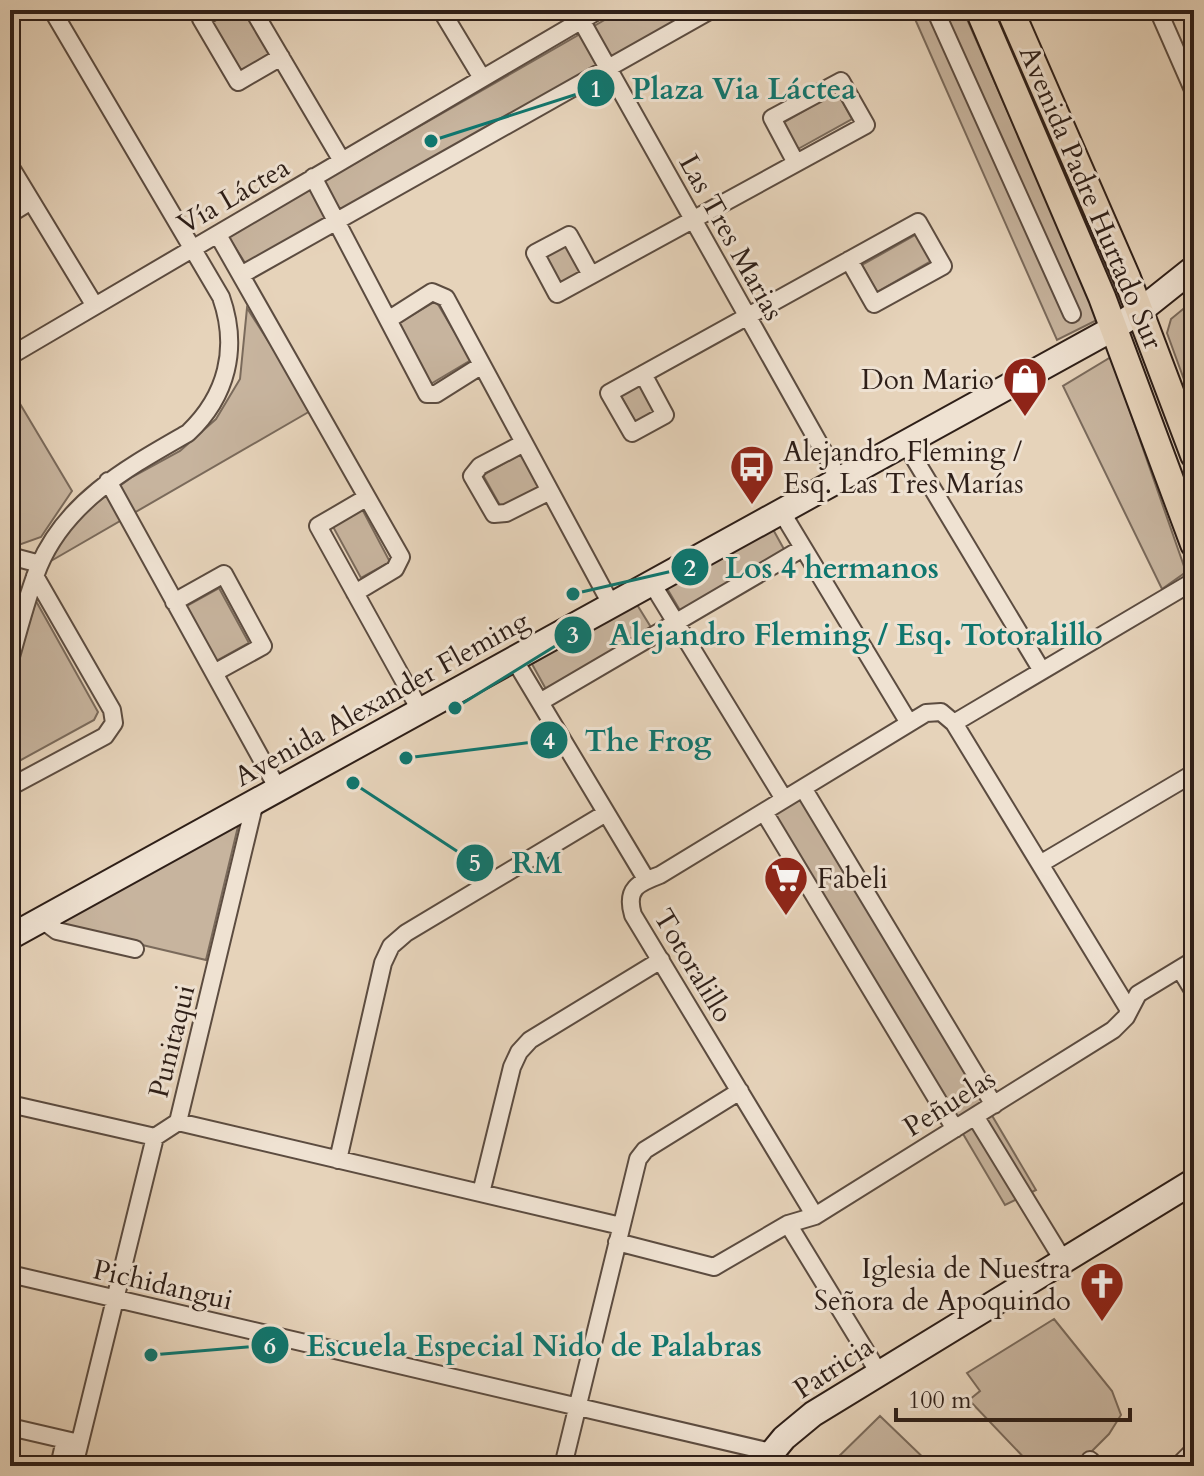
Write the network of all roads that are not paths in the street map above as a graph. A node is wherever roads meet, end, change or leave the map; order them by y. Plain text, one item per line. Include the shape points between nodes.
1 (52, 10) edge
2 (215, 10) edge
3 (253, 10) edge
4 (441, 10) edge
5 (599, 10) edge
6 (711, 10) edge
7 (935, 10) edge
8 (979, 10) edge
9 (1010, 10) edge
10 (1158, 10) edge
11 (581, 20) junction
12 (281, 57) junction
13 (608, 68) junction
14 (482, 78) junction
15 (1194, 92) edge
16 (342, 161) junction
17 (796, 163) junction
18 (10, 166) edge
19 (313, 177) junction
20 (31, 201) junction
21 (10, 214) edge
22 (693, 220) junction
23 (336, 221) junction
24 (218, 235) junction
25 (193, 248) junction
26 (849, 260) junction
27 (1194, 268) edge
28 (241, 275) junction
29 (591, 275) dead end
30 (95, 306) junction
31 (1140, 311) junction
32 (1072, 314) dead end
33 (747, 316) junction
34 (388, 320) junction
35 (1114, 328) junction
36 (10, 356) edge
37 (482, 365) junction
38 (643, 374) dead end
39 (524, 443) junction
40 (905, 443) junction
41 (1194, 455) edge
42 (839, 479) junction
43 (108, 481) junction
44 (550, 491) junction
45 (366, 498) junction
46 (781, 511) junction
47 (1194, 544) edge
48 (803, 548) junction
49 (10, 556) edge
50 (38, 570) junction
51 (1194, 581) edge
52 (651, 582) junction
53 (355, 593) junction
54 (174, 602) junction
55 (611, 604) junction
56 (676, 622) junction
57 (514, 659) junction
58 (10, 660) edge
59 (1042, 671) junction
60 (214, 673) junction
61 (540, 702) junction
62 (420, 710) junction
63 (947, 718) junction
64 (909, 723) junction
65 (1194, 773) edge
66 (10, 787) edge
67 (803, 788) junction
68 (278, 789) junction
69 (784, 799) junction
70 (255, 802) junction
71 (764, 812) junction
72 (606, 813) junction
73 (1040, 864) junction
74 (646, 879) junction
75 (41, 919) junction
76 (10, 937) edge
77 (135, 949) dead end
78 (661, 960) junction
79 (1187, 965) edge
80 (1194, 992) edge
81 (1129, 1010) junction
82 (740, 1091) junction
83 (10, 1104) edge
84 (994, 1105) junction
85 (975, 1116) junction
86 (178, 1122) junction
87 (955, 1129) junction
88 (155, 1137) junction
89 (338, 1160) junction
90 (1194, 1181) edge
91 (481, 1193) junction
92 (815, 1216) junction
93 (788, 1224) junction
94 (619, 1234) junction
95 (1063, 1260) junction
96 (10, 1274) edge
97 (115, 1300) junction
98 (879, 1373) junction
99 (578, 1407) junction
100 (10, 1427) edge
101 (72, 1442) junction
102 (1194, 1450) edge
103 (766, 1459) edge
104 (59, 1466) edge
105 (74, 1466) edge
106 (563, 1466) edge
107 (1178, 1466) edge

1 - 25 street
2 - 12 street via 201,19 238,82
3 - 12 street
4 - 14 street
5 - 11 street, Vía Láctea
6 - 13 street
7 - 32 street
8 - 35 main road, Avenida Padre Hurtado Sur
9 - 31 main road, Avenida Padre Hurtado Sur
10 - 15 street
11 - 13 street, Las Tres Marias
11 - 14 street, Vía Láctea
12 - 16 street
13 - 22 street, Las Tres Marias
13 - 23 street
14 - 16 street, Vía Láctea
16 - 19 street, Vía Láctea
17 - 17 street via 772,118 841,81 866,125
17 - 22 street
18 - 20 street
19 - 23 street
19 - 24 street, Vía Láctea
20 - 21 street
20 - 30 street
22 - 29 street
22 - 33 street, Las Tres Marias
23 - 28 street
23 - 34 street
24 - 25 street, Vía Láctea
24 - 28 street
25 - 30 street, Vía Láctea
25 - 43 street via 221,297 229,324 230,355 223,384 188,433
26 - 26 street via 874,304 943,266 918,222
26 - 33 street
27 - 31 street, Avenida Alexander Fleming
28 - 45 street
30 - 36 street, Vía Láctea
31 - 35 street, Avenida Alexander Fleming
31 - 41 main road, Avenida Padre Hurtado Sur
33 - 38 street
33 - 42 street, Las Tres Marias
34 - 37 street via 432,292 446,298
34 - 37 street via 427,394 436,394
35 - 40 street, Avenida Alexander Fleming
35 - 47 main road, Avenida Padre Hurtado Sur
37 - 39 street
39 - 44 street
39 - 44 street via 480,466 472,476 494,514
40 - 42 street, Avenida Alexander Fleming
40 - 59 street
42 - 46 street, Avenida Alexander Fleming
43 - 50 street via 74,513
43 - 54 street
44 - 55 street
45 - 53 street via 401,557 395,569
45 - 53 street via 318,526
46 - 48 street
46 - 52 street, Avenida Alexander Fleming
48 - 56 street
48 - 64 street
49 - 50 street
50 - 58 street
50 - 66 street via 114,723 105,736
51 - 59 street
52 - 55 street, Avenida Alexander Fleming
52 - 56 street
53 - 62 street
54 - 60 street
54 - 60 street via 224,574 263,646
55 - 57 street, Avenida Alexander Fleming
56 - 61 street
56 - 69 street
57 - 61 street, Totoralillo
57 - 62 street, Avenida Alexander Fleming
59 - 63 street
60 - 68 street
61 - 72 street, Totoralillo
62 - 68 street, Avenida Alexander Fleming
63 - 64 street via 926,713
63 - 73 street
64 - 67 street
65 - 73 street
67 - 69 street
67 - 84 street
68 - 70 street, Avenida Alexander Fleming
69 - 71 street
70 - 75 street, Avenida Alexander Fleming
70 - 86 street, Punitaqui
71 - 74 street
71 - 87 street
72 - 74 street, Totoralillo
72 - 89 street via 391,946
73 - 81 street
74 - 78 street, Totoralillo via 635,889 631,909
75 - 76 street, Avenida Alexander Fleming
75 - 77 street via 57,931
78 - 82 street, Totoralillo
78 - 91 street via 530,1040 519,1052
79 - 80 street
79 - 81 street, Peñuelas via 1138,994
81 - 84 street, Peñuelas via 1113,1030
82 - 92 street, Totoralillo
82 - 94 street via 642,1152
83 - 88 street
84 - 85 street, Peñuelas
85 - 87 street, Peñuelas
85 - 95 street
86 - 88 street, Punitaqui
86 - 89 street
87 - 92 street, Peñuelas
88 - 97 street, Punitaqui
89 - 91 street
90 - 95 street, Patricia
91 - 94 street
92 - 93 street, Peñuelas
93 - 94 street, Peñuelas via 714,1267
93 - 98 street
94 - 99 street
95 - 98 street, Patricia
96 - 97 street, Pichidangui
97 - 99 street, Pichidangui
97 - 101 street, Punitaqui
98 - 103 street, Patricia via 806,1419
99 - 103 street, Pichidangui
99 - 106 street
100 - 101 street
101 - 104 street, Punitaqui
101 - 105 street, Punitaqui
102 - 107 street

